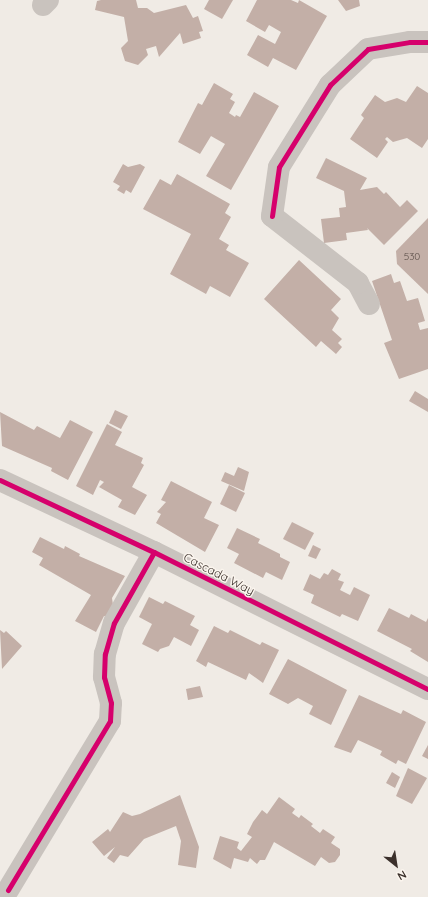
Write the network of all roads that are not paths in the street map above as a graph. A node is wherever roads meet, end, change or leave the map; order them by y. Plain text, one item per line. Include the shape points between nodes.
1 (428, 42) edge
2 (369, 304) dead end
3 (0, 480) edge
4 (154, 552) junction
5 (428, 688) edge
6 (8, 890) dead end

1 - 2 street via 410,42 368,49 330,85 279,167 272,216 358,283
3 - 4 street, Cascada Way
4 - 5 street, Cascada Way
4 - 6 street via 114,623 105,654 104,677 111,703 110,721

